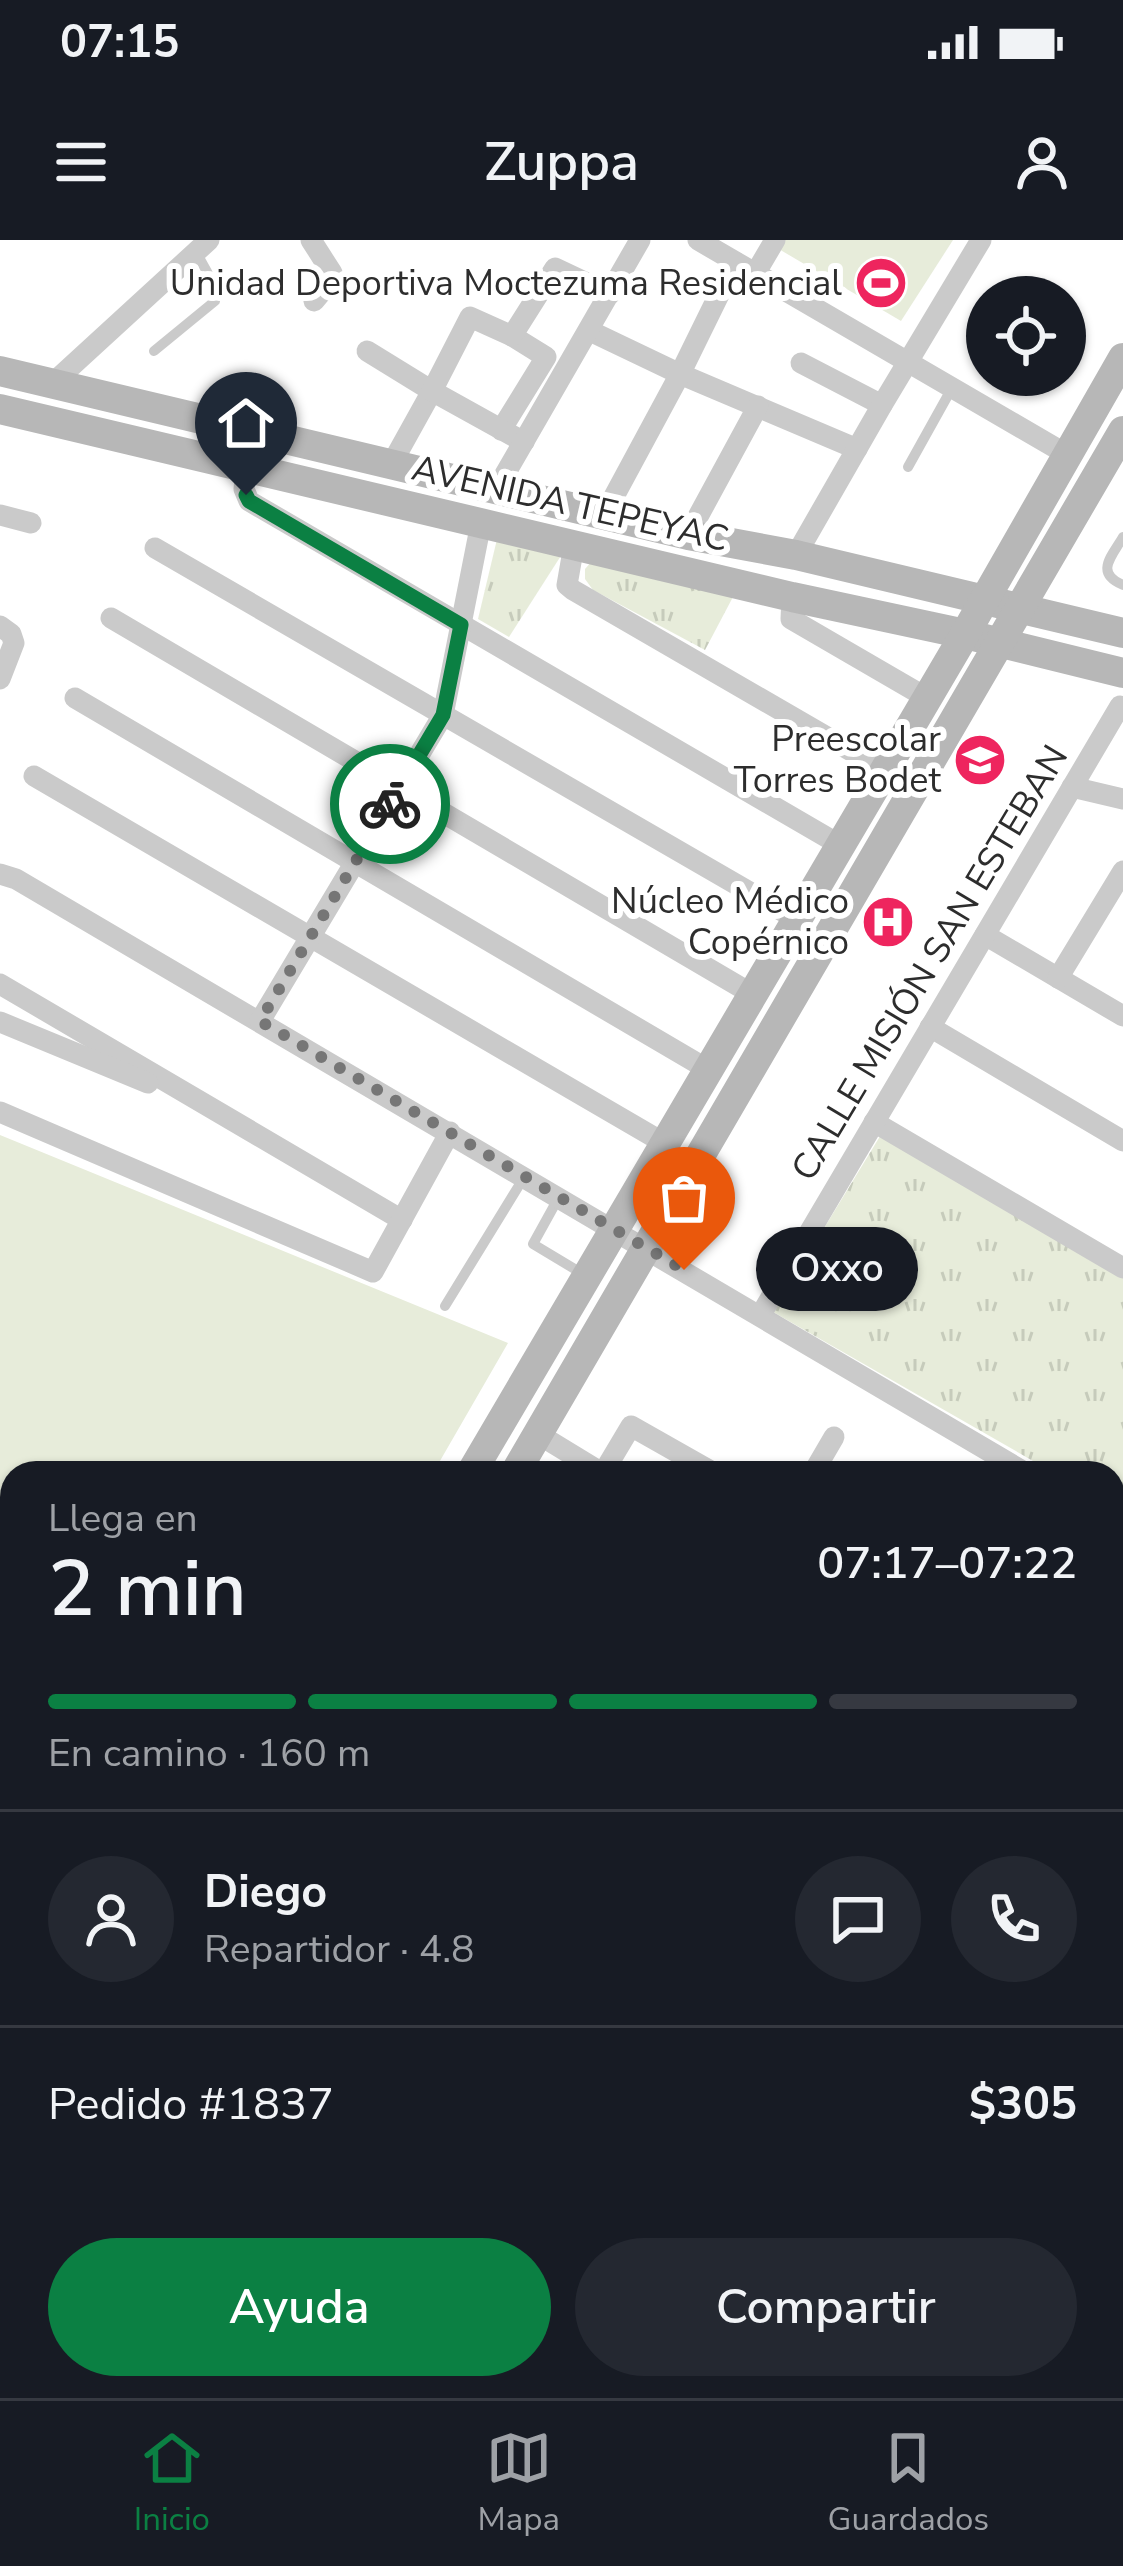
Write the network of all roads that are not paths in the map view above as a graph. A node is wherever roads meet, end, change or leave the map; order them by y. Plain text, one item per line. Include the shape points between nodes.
1 (311, 240) edge
2 (640, 240) edge
3 (698, 240) edge
4 (775, 240) edge
5 (981, 240) edge
6 (202, 246) edge
7 (745, 268) junction
8 (610, 294) junction
9 (314, 301) dead end
10 (590, 331) junction
11 (512, 336) junction
12 (154, 351) dead end
13 (367, 351) dead end
14 (546, 357) junction
15 (1123, 358) edge
16 (909, 363) junction
17 (801, 364) dead end
18 (567, 369) junction
19 (0, 371) edge
20 (680, 374) junction
21 (53, 382) junction
22 (952, 388) junction
23 (432, 391) junction
24 (881, 405) junction
25 (758, 406) junction
26 (0, 410) edge
27 (501, 430) junction
28 (1123, 431) edge
29 (524, 442) junction
30 (857, 449) junction
31 (352, 454) junction
32 (1066, 454) junction
33 (392, 463) junction
34 (908, 467) dead end
35 (247, 468) junction
36 (497, 488) junction
37 (344, 490) junction
38 (604, 514) junction
39 (0, 515) edge
40 (31, 523) dead end
41 (482, 523) junction
42 (679, 532) junction
43 (1123, 537) edge
44 (574, 545) junction
45 (155, 548) dead end
46 (796, 555) junction
47 (655, 565) junction
48 (1123, 585) edge
49 (792, 597) junction
50 (984, 598) junction
51 (1021, 607) junction
52 (111, 618) dead end
53 (461, 625) junction
54 (5, 630) edge
55 (1123, 633) edge
56 (964, 634) junction
57 (1000, 643) junction
58 (1123, 674) edge
59 (0, 679) edge
60 (75, 698) dead end
61 (927, 698) junction
62 (1120, 706) edge
63 (443, 715) junction
64 (884, 770) junction
65 (34, 776) dead end
66 (1072, 787) junction
67 (400, 788) junction
68 (1123, 800) edge
69 (840, 844) junction
70 (355, 862) junction
71 (1123, 871) edge
72 (0, 874) edge
73 (796, 919) junction
74 (985, 935) junction
75 (310, 937) junction
76 (1058, 978) junction
77 (0, 984) edge
78 (752, 994) junction
79 (1123, 1016) edge
80 (260, 1021) junction
81 (0, 1022) edge
82 (930, 1028) junction
83 (707, 1069) junction
84 (0, 1112) edge
85 (221, 1114) junction
86 (874, 1122) junction
87 (450, 1132) junction
88 (1123, 1141) edge
89 (664, 1143) junction
90 (525, 1176) junction
91 (559, 1197) junction
92 (401, 1220) junction
93 (613, 1229) junction
94 (646, 1248) junction
95 (1123, 1268) edge
96 (586, 1275) junction
97 (445, 1306) dead end
98 (760, 1316) junction
99 (538, 1434) junction
100 (834, 1437) dead end
101 (478, 1461) edge
102 (522, 1461) edge
103 (583, 1461) edge
104 (610, 1461) edge
105 (693, 1461) edge
106 (820, 1461) edge
107 (1006, 1461) edge

1 - 9 street via 332,273
2 - 8 street
3 - 7 street
4 - 7 street
5 - 16 street
6 - 12 lane via 215,301
6 - 21 street
7 - 16 street
7 - 20 street
8 - 10 street
8 - 11 street via 555,268
10 - 18 street
10 - 20 street
11 - 14 street
11 - 23 street via 470,317
13 - 23 street
14 - 18 street
14 - 27 street
15 - 32 street
16 - 22 street
16 - 24 street
17 - 24 street
18 - 29 street
19 - 21 street, AVENIDA TEPEYAC
20 - 25 street
20 - 38 street
21 - 31 street, AVENIDA TEPEYAC
22 - 32 street
22 - 34 lane
23 - 27 street
23 - 33 street
24 - 30 street
25 - 30 street
25 - 42 street
26 - 35 street, AVENIDA TEPEYAC
27 - 29 street
28 - 51 street
29 - 36 street
30 - 46 street
31 - 33 street, AVENIDA TEPEYAC
31 - 37 street
32 - 50 street
33 - 36 street, AVENIDA TEPEYAC
35 - 37 street, AVENIDA TEPEYAC
35 - 53 street via 249,501
36 - 38 street, AVENIDA TEPEYAC
37 - 41 street, AVENIDA TEPEYAC
38 - 42 street, AVENIDA TEPEYAC
39 - 40 street
41 - 44 street, AVENIDA TEPEYAC
41 - 53 street
42 - 46 street, AVENIDA TEPEYAC
42 - 47 street
43 - 48 lane via 1107,568
44 - 47 street, AVENIDA TEPEYAC
44 - 64 street via 567,576 573,590
45 - 63 street
46 - 50 street, AVENIDA TEPEYAC
47 - 49 street, AVENIDA TEPEYAC
49 - 56 street, AVENIDA TEPEYAC
49 - 61 street via 790,619
50 - 51 street, AVENIDA TEPEYAC
50 - 56 street
51 - 55 street, AVENIDA TEPEYAC
51 - 57 street
52 - 67 street
53 - 63 street
53 - 69 street
54 - 59 street via 14,643
56 - 57 street, AVENIDA TEPEYAC
56 - 61 street
57 - 58 street, AVENIDA TEPEYAC
57 - 94 street
60 - 70 street
61 - 64 street
62 - 66 street, CALLE MISIÓN SAN ESTEBAN
63 - 67 street
63 - 73 street
64 - 69 street
65 - 75 street
66 - 68 street
66 - 74 street, CALLE MISIÓN SAN ESTEBAN
67 - 70 street
67 - 78 street
69 - 73 street
70 - 75 street
70 - 83 street
71 - 76 street
72 - 80 street
73 - 78 street
74 - 76 street
74 - 82 street, CALLE MISIÓN SAN ESTEBAN
75 - 80 street
75 - 89 street
76 - 79 street
77 - 85 street
78 - 83 street
80 - 87 street
81 - 85 street
82 - 86 street, CALLE MISIÓN SAN ESTEBAN
82 - 88 street
83 - 89 street
84 - 92 street via 373,1272
85 - 92 street
86 - 95 street
86 - 98 street, CALLE MISIÓN SAN ESTEBAN
87 - 90 street
87 - 92 street
89 - 93 street
90 - 91 street
90 - 97 lane
91 - 93 street
91 - 96 lane via 533,1244
93 - 94 street
93 - 96 street
94 - 98 street
94 - 99 street
96 - 101 street
98 - 107 street
99 - 102 street
99 - 103 street
100 - 106 street
104 - 105 street via 631,1426

